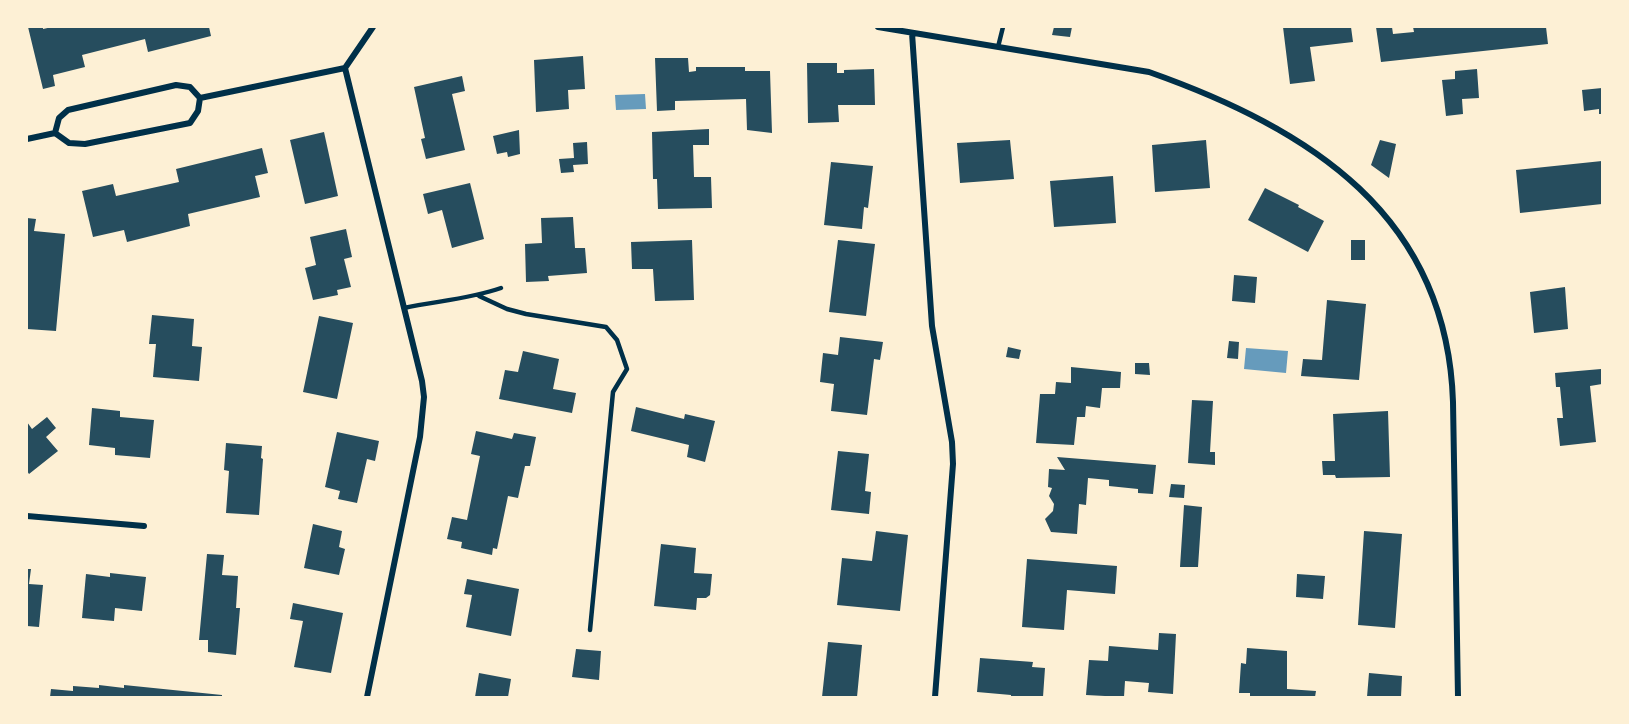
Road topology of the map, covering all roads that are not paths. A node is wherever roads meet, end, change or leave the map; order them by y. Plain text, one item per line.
1 (373, 27) edge
2 (878, 27) edge
3 (1003, 27) edge
4 (912, 33) junction
5 (998, 47) junction
6 (345, 68) junction
7 (200, 98) junction
8 (55, 133) junction
9 (27, 140) edge
10 (501, 288) dead end
11 (479, 296) junction
12 (404, 308) junction
13 (27, 516) edge
14 (144, 526) dead end
15 (590, 630) dead end
16 (367, 697) edge
17 (935, 697) edge
18 (1458, 697) edge

1 - 6 street
2 - 4 street
3 - 5 lane
4 - 5 street
4 - 17 street
5 - 18 street
6 - 7 street
6 - 12 street
7 - 8 street
7 - 8 street
8 - 9 street
10 - 11 lane
11 - 12 lane
11 - 15 lane
12 - 16 street
13 - 14 street

